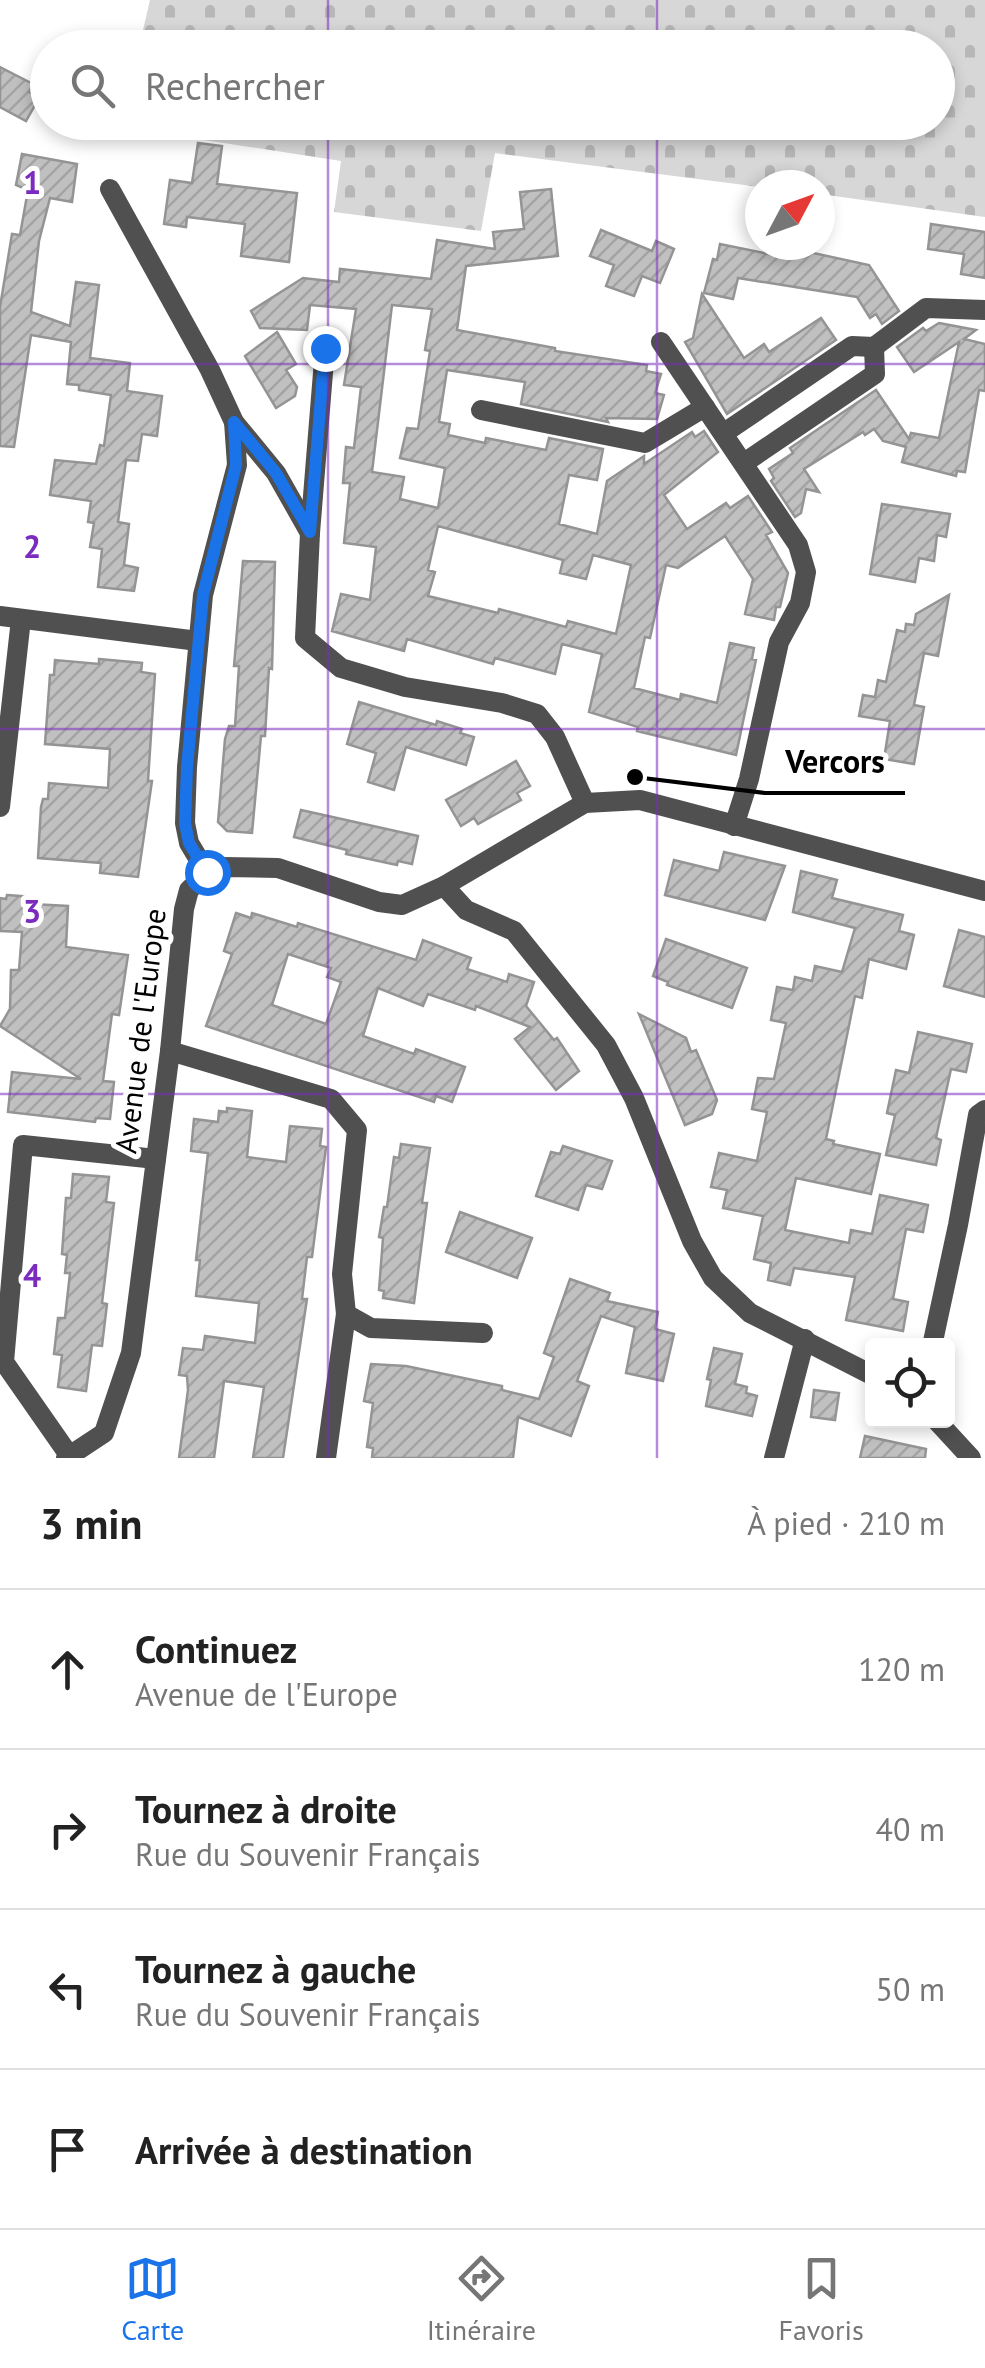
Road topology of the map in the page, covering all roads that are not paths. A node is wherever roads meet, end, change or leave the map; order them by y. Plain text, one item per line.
1 (110, 189) dead end
2 (985, 310) edge
3 (662, 342) dead end
4 (874, 347) junction
5 (325, 348) dead end
6 (705, 407) junction
7 (481, 410) dead end
8 (234, 422) junction
9 (724, 433) junction
10 (744, 463) junction
11 (310, 532) junction
12 (10, 617) edge
13 (198, 642) junction
14 (586, 802) junction
15 (0, 807) edge
16 (734, 826) junction
17 (207, 872) junction
18 (444, 886) junction
19 (985, 891) edge
20 (170, 1051) junction
21 (985, 1110) edge
22 (156, 1159) junction
23 (346, 1314) junction
24 (483, 1333) dead end
25 (934, 1338) edge
26 (804, 1339) junction
27 (865, 1370) edge
28 (943, 1428) edge
29 (69, 1457) edge
30 (326, 1458) edge
31 (774, 1458) edge
32 (971, 1458) edge

1 - 8 street
2 - 4 street
3 - 6 street
4 - 9 street
4 - 10 street
5 - 11 street
6 - 7 street
6 - 9 street
8 - 11 street
8 - 13 street
9 - 10 street
10 - 16 street
11 - 14 street
12 - 13 street
12 - 15 street
13 - 17 street
14 - 16 street
14 - 18 street
16 - 19 street
17 - 18 street
17 - 20 street, Avenue de l'Europe
18 - 26 street
20 - 22 street, Avenue de l'Europe
20 - 23 street
21 - 25 street
22 - 29 street, Avenue de l'Europe
22 - 29 street
23 - 24 street
23 - 30 street
26 - 27 street
26 - 31 street
28 - 32 street

